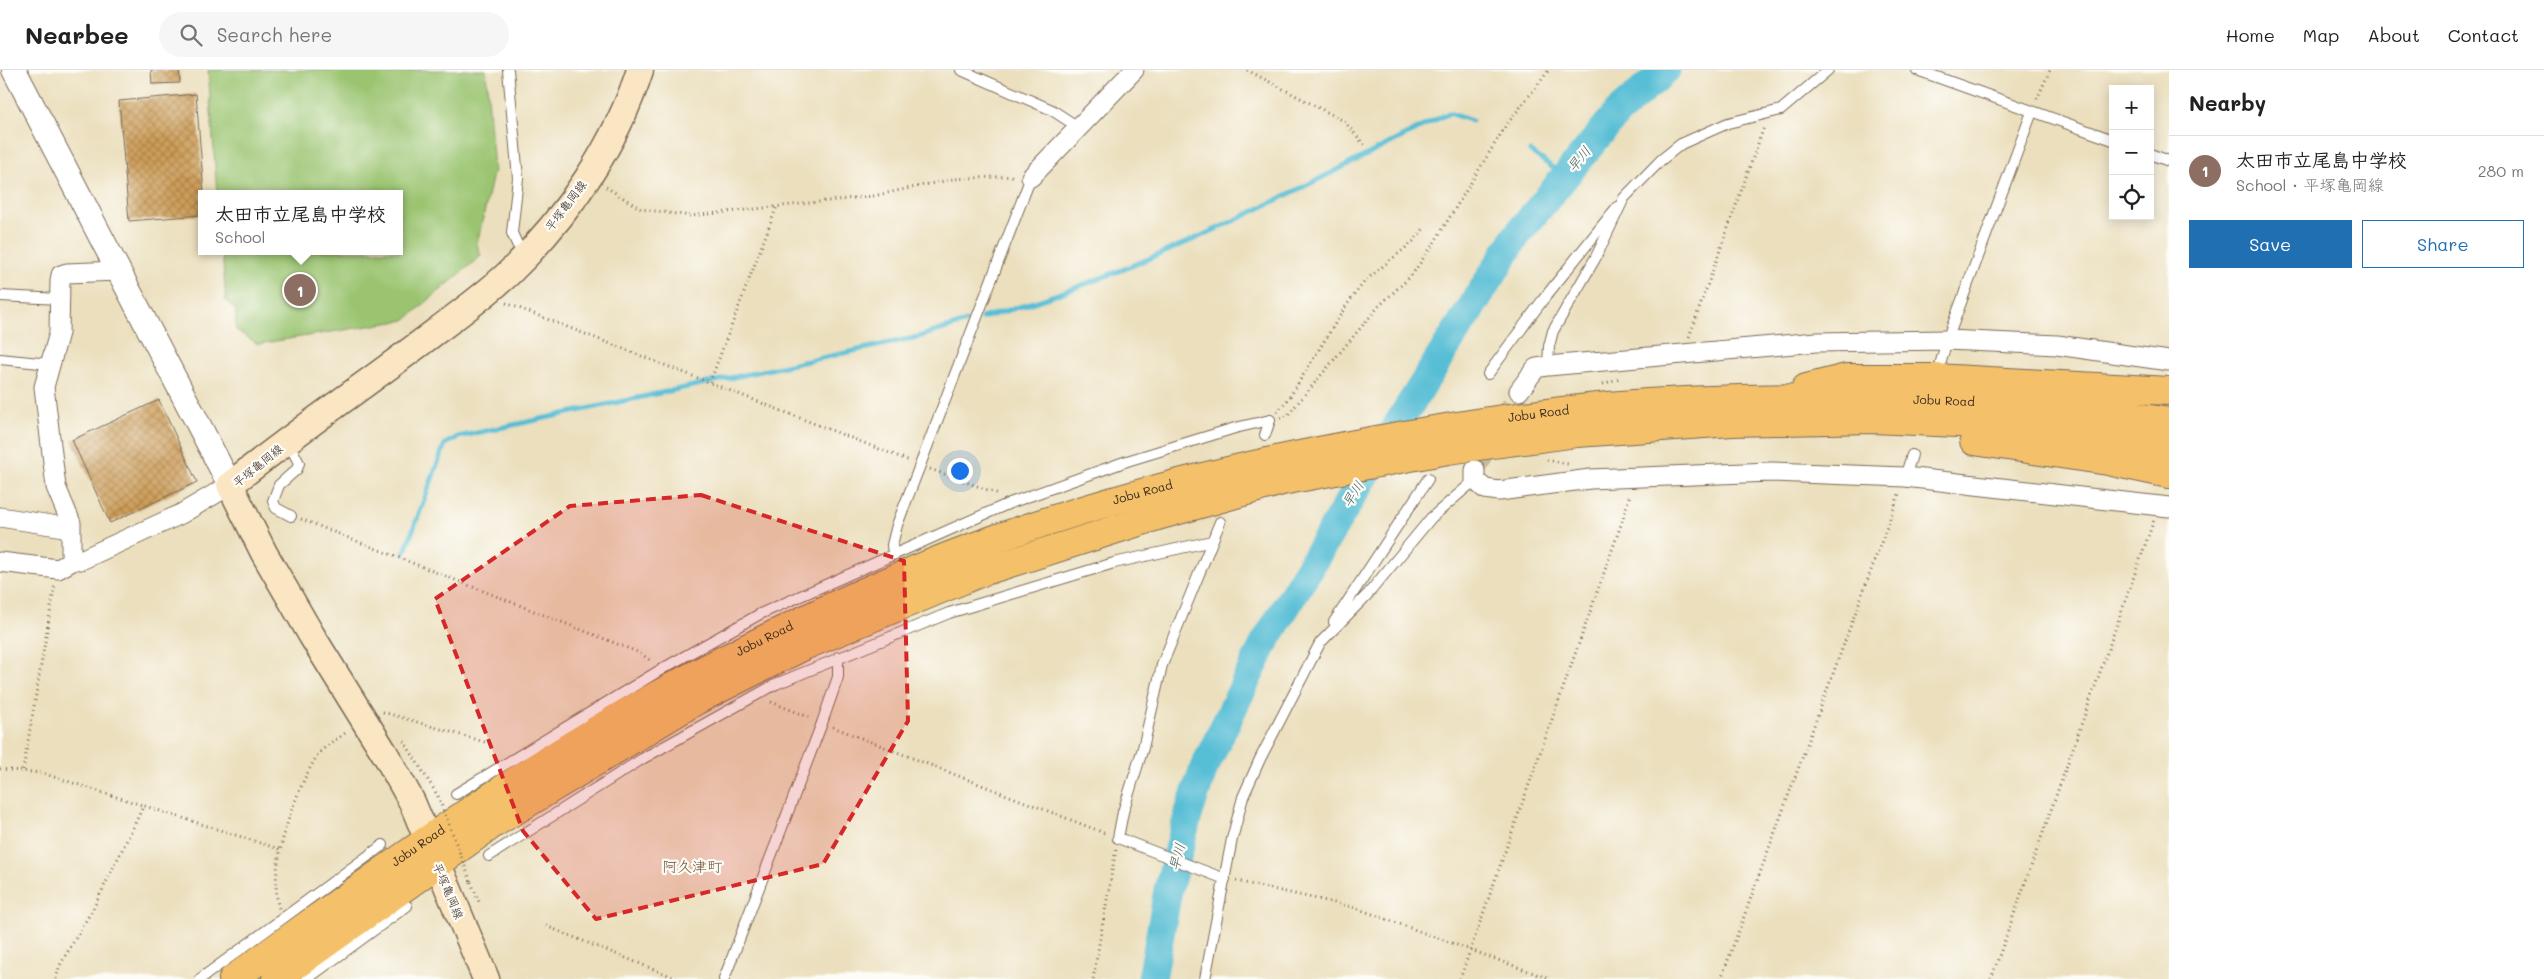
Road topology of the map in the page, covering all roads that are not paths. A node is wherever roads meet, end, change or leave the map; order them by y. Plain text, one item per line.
1 (14, 70) edge
2 (508, 70) edge
3 (640, 70) edge
4 (961, 70) edge
5 (1134, 70) edge
6 (1828, 70) edge
7 (1917, 70) edge
8 (2032, 112) junction
9 (1078, 126) junction
10 (2109, 139) edge
11 (2154, 155) edge
12 (2169, 161) edge
13 (1031, 177) joint
14 (1624, 198) junction
15 (526, 255) junction
16 (118, 271) junction
17 (0, 296) edge
18 (60, 299) junction
19 (1947, 340) junction
20 (0, 359) edge
21 (2169, 361) edge
22 (50, 364) junction
23 (1940, 365) dead end
24 (1548, 366) junction
25 (1488, 374) dead end
26 (1519, 391) tunnel mouth
27 (2169, 391) edge
28 (1770, 397) junction
29 (1732, 422) junction
30 (2169, 422) edge
31 (1265, 435) dead end
32 (288, 442) junction
33 (2169, 447) edge
34 (1912, 455) dead end
35 (2169, 474) edge
36 (1475, 475) joint
37 (1905, 477) junction
38 (1428, 479) dead end
39 (230, 485) junction
40 (2164, 506) edge
41 (291, 516) road end
42 (0, 517) edge
43 (1220, 522) dead end
44 (70, 528) junction
45 (1212, 541) junction
46 (893, 554) junction
47 (76, 559) junction
48 (0, 562) edge
49 (1320, 643) junction
50 (838, 658) junction
51 (703, 711) junction
52 (526, 761) junction
53 (456, 794) dead end
54 (427, 838) junction
55 (383, 845) dead end
56 (489, 856) dead end
57 (436, 863) junction
58 (1223, 878) junction
59 (407, 906) dead end
60 (310, 970) edge
61 (200, 979) edge
62 (234, 979) edge
63 (276, 979) edge
64 (486, 979) edge
65 (724, 979) edge
66 (1205, 979) edge

1 - 16 street
2 - 15 lane
3 - 15 main road, 平塚亀岡線
4 - 9 lane
5 - 9 street
6 - 14 lane
7 - 8 lane
8 - 10 lane
8 - 19 lane
9 - 13 street
11 - 12 lane
13 - 46 lane
14 - 24 lane
14 - 25 lane
15 - 32 main road, 平塚亀岡線
16 - 18 street
16 - 39 street
17 - 18 lane
18 - 22 street
19 - 21 street
19 - 23 lane
19 - 24 street
20 - 22 lane
22 - 44 street
24 - 26 street
27 - 28 highway
28 - 30 highway, Jobu Road
28 - 52 highway, Jobu Road
29 - 33 highway, Jobu Road
29 - 35 highway
29 - 51 highway, Jobu Road
31 - 46 lane
32 - 39 main road, 平塚亀岡線
32 - 41 lane
34 - 37 lane
36 - 37 street
36 - 49 lane
37 - 40 street
38 - 49 lane
39 - 47 street
39 - 54 main road, 平塚亀岡線
42 - 44 street
43 - 45 lane
44 - 47 street
45 - 50 lane
45 - 58 lane
46 - 52 lane
47 - 48 street
49 - 58 lane
50 - 51 lane
50 - 65 lane
51 - 56 lane
51 - 57 highway, Jobu Road
52 - 53 lane
52 - 54 highway, Jobu Road
54 - 57 main road, 平塚亀岡線
54 - 62 highway, Jobu Road
55 - 61 lane
57 - 60 highway, Jobu Road
57 - 64 main road, 平塚亀岡線
58 - 66 lane
59 - 60 lane
60 - 63 highway, Jobu Road

